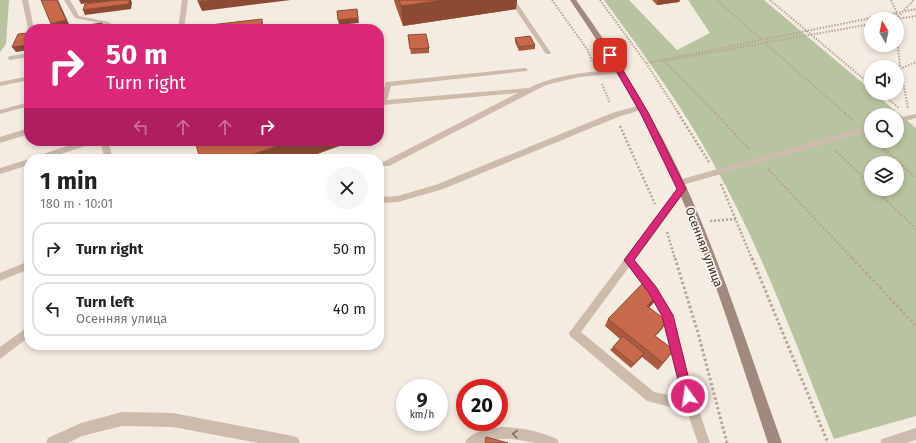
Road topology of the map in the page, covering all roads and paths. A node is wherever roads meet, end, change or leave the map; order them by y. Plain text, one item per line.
1 (25, 0) edge
2 (67, 0) edge
3 (185, 0) edge
4 (512, 0) edge
5 (573, 0) edge
6 (600, 0) edge
7 (716, 0) edge
8 (770, 0) edge
9 (891, 0) edge
10 (914, 0) edge
11 (916, 9) edge
12 (897, 12) edge
13 (902, 12) joint
14 (916, 16) edge
15 (904, 18) edge
16 (864, 19) edge
17 (107, 23) joint
18 (30, 24) edge
19 (100, 24) edge
20 (183, 24) edge
21 (864, 25) edge
22 (806, 30) junction
23 (812, 35) junction
24 (765, 42) junction
25 (548, 53) dead end
26 (24, 56) edge
27 (10, 58) dead end
28 (664, 61) junction
29 (916, 62) edge
30 (646, 63) junction
31 (904, 67) edge
32 (525, 70) dead end
33 (620, 71) junction
34 (24, 79) edge
35 (864, 79) edge
36 (0, 84) edge
37 (904, 84) edge
38 (531, 90) junction
39 (384, 100) edge
40 (384, 104) edge
41 (24, 105) edge
42 (641, 107) junction
43 (0, 112) edge
44 (913, 117) edge
45 (864, 126) edge
46 (864, 130) edge
47 (24, 133) edge
48 (0, 140) edge
49 (825, 140) junction
50 (76, 146) edge
51 (883, 148) edge
52 (52, 154) edge
53 (758, 159) junction
54 (24, 164) edge
55 (386, 164) dead end
56 (0, 171) edge
57 (715, 171) junction
58 (864, 178) edge
59 (916, 178) edge
60 (680, 186) junction
61 (882, 196) edge
62 (384, 200) edge
63 (916, 229) edge
64 (629, 260) junction
65 (24, 268) edge
66 (0, 277) edge
67 (916, 326) edge
68 (24, 335) edge
69 (0, 354) edge
70 (691, 406) junction
71 (916, 434) edge
72 (54, 443) edge
73 (293, 443) edge
74 (471, 443) edge
75 (553, 443) edge
76 (704, 443) edge
77 (775, 443) edge
78 (828, 443) edge
79 (886, 443) edge

1 - 18 lane
2 - 17 lane
3 - 20 lane
4 - 25 lane
5 - 33 main road, Осенняя улица
6 - 30 path
7 - 24 path
8 - 22 path
9 - 12 path
10 - 13 path
11 - 13 path
14 - 15 path
16 - 22 path
17 - 19 lane
21 - 23 path
22 - 23 path
22 - 30 path
23 - 24 path
23 - 35 path
24 - 28 path
24 - 45 path
26 - 27 lane
28 - 30 path
28 - 53 path
29 - 31 path
30 - 57 path
32 - 39 lane
33 - 38 lane
33 - 42 main road, Осенняя улица
34 - 36 lane
37 - 44 path
38 - 40 lane
38 - 55 lane
41 - 43 lane
42 - 60 main road, Осенняя улица
42 - 62 lane
46 - 49 lane
47 - 48 lane
49 - 53 lane
49 - 58 path
50 - 52 lane
51 - 59 path
53 - 57 lane
53 - 67 path
54 - 56 lane
57 - 60 lane
57 - 78 path
60 - 64 lane
60 - 77 main road, Осенняя улица
61 - 63 path
64 - 70 lane
64 - 70 lane
65 - 66 lane
68 - 69 lane
70 - 76 lane
71 - 79 lane
72 - 73 street
75 -> 74 lane

